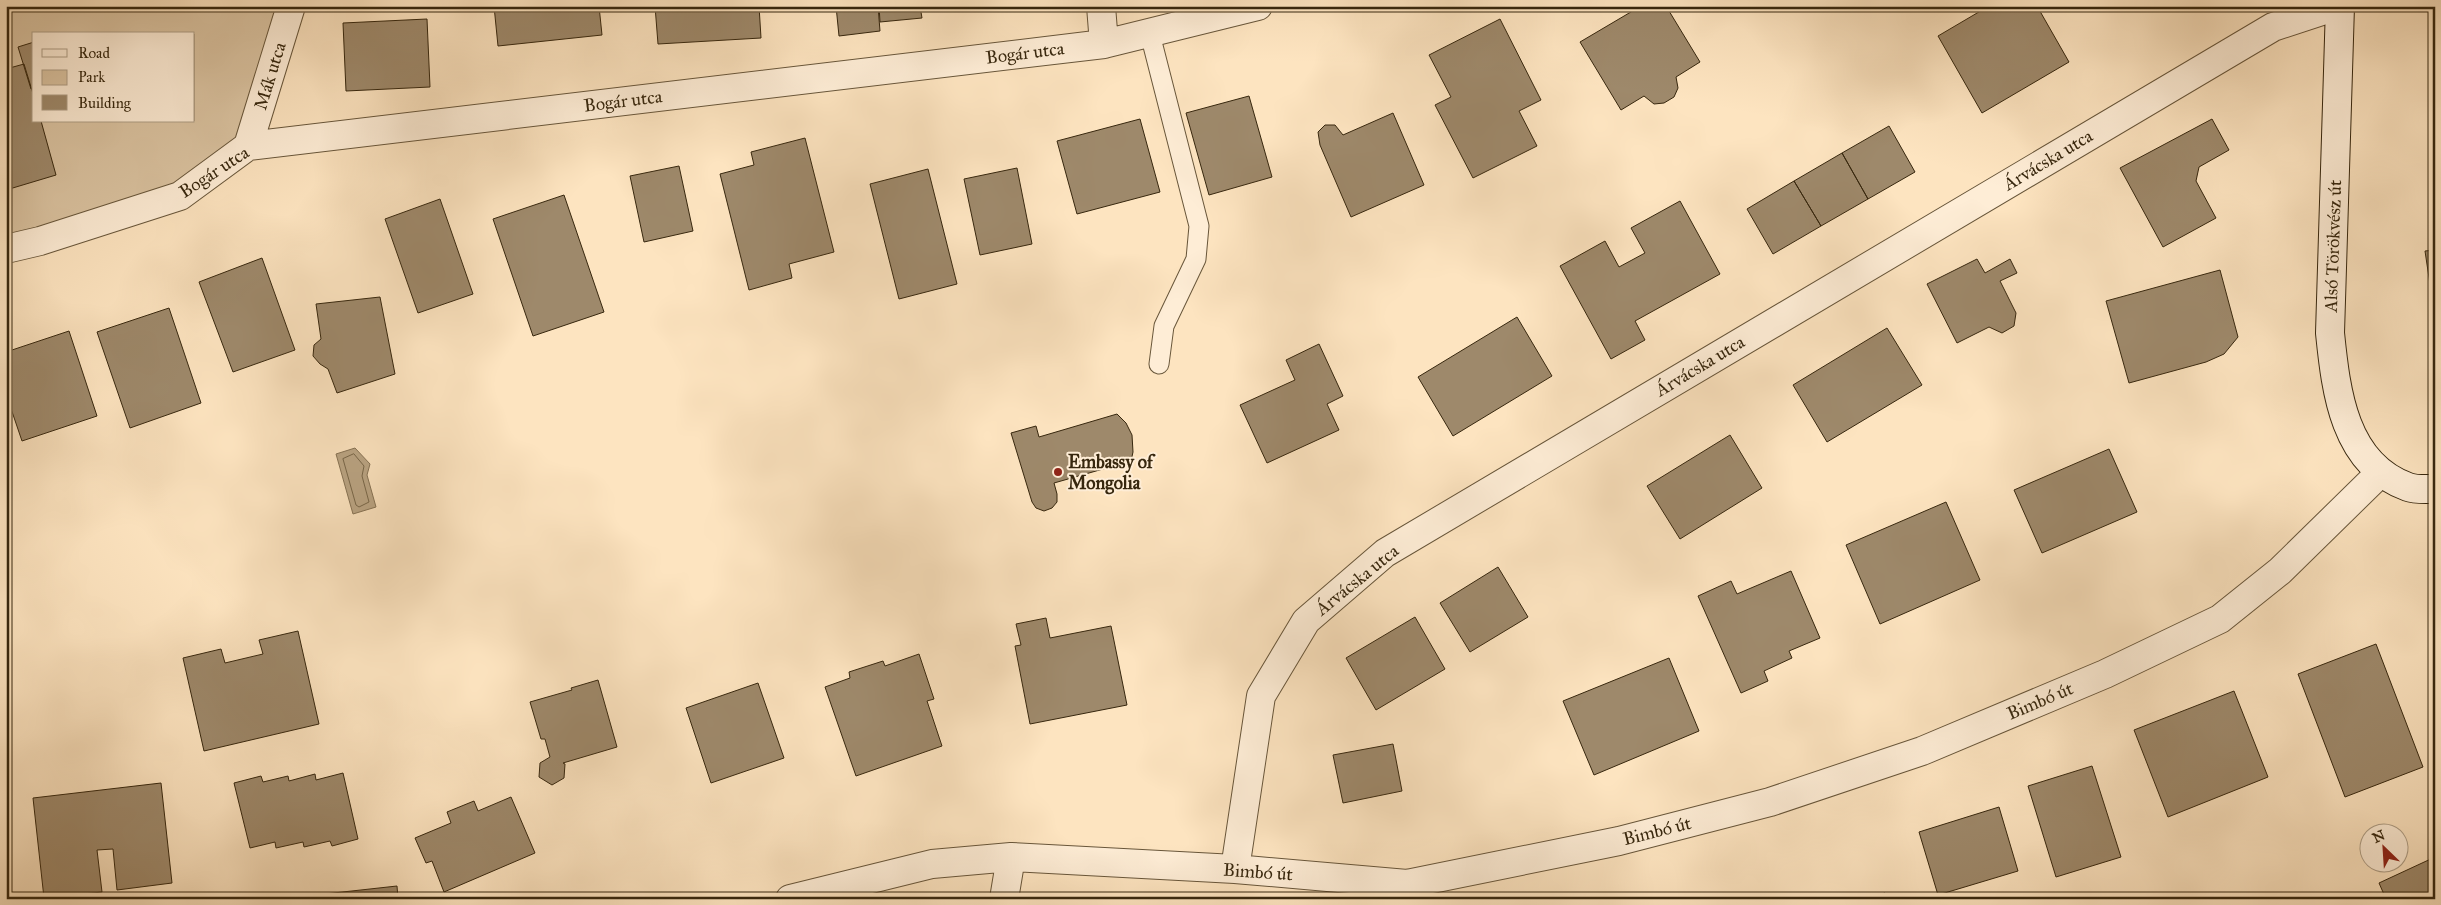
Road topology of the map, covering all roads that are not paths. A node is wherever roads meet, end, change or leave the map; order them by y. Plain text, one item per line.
1 (291, 6) edge
2 (1101, 6) edge
3 (1258, 6) edge
4 (2339, 6) edge
5 (1150, 34) junction
6 (1104, 44) junction
7 (248, 146) junction
8 (6, 249) edge
9 (1159, 364) dead end
10 (2380, 473) junction
11 (2435, 489) edge
12 (1011, 857) junction
13 (1235, 869) junction
14 (790, 899) edge
15 (1004, 899) edge

1 - 7 street, Mák utca
2 - 6 street
3 - 5 street, Bogár utca
4 - 10 street, Alsó Törökvész út
4 - 13 street, Árvácska utca
5 - 6 street, Bogár utca
5 - 9 lane
6 - 7 street, Bogár utca
7 - 8 street, Bogár utca
10 - 11 street
10 - 13 street, Bimbó út
12 - 13 street, Bimbó út
12 - 14 street, Bimbó út
12 - 15 street

